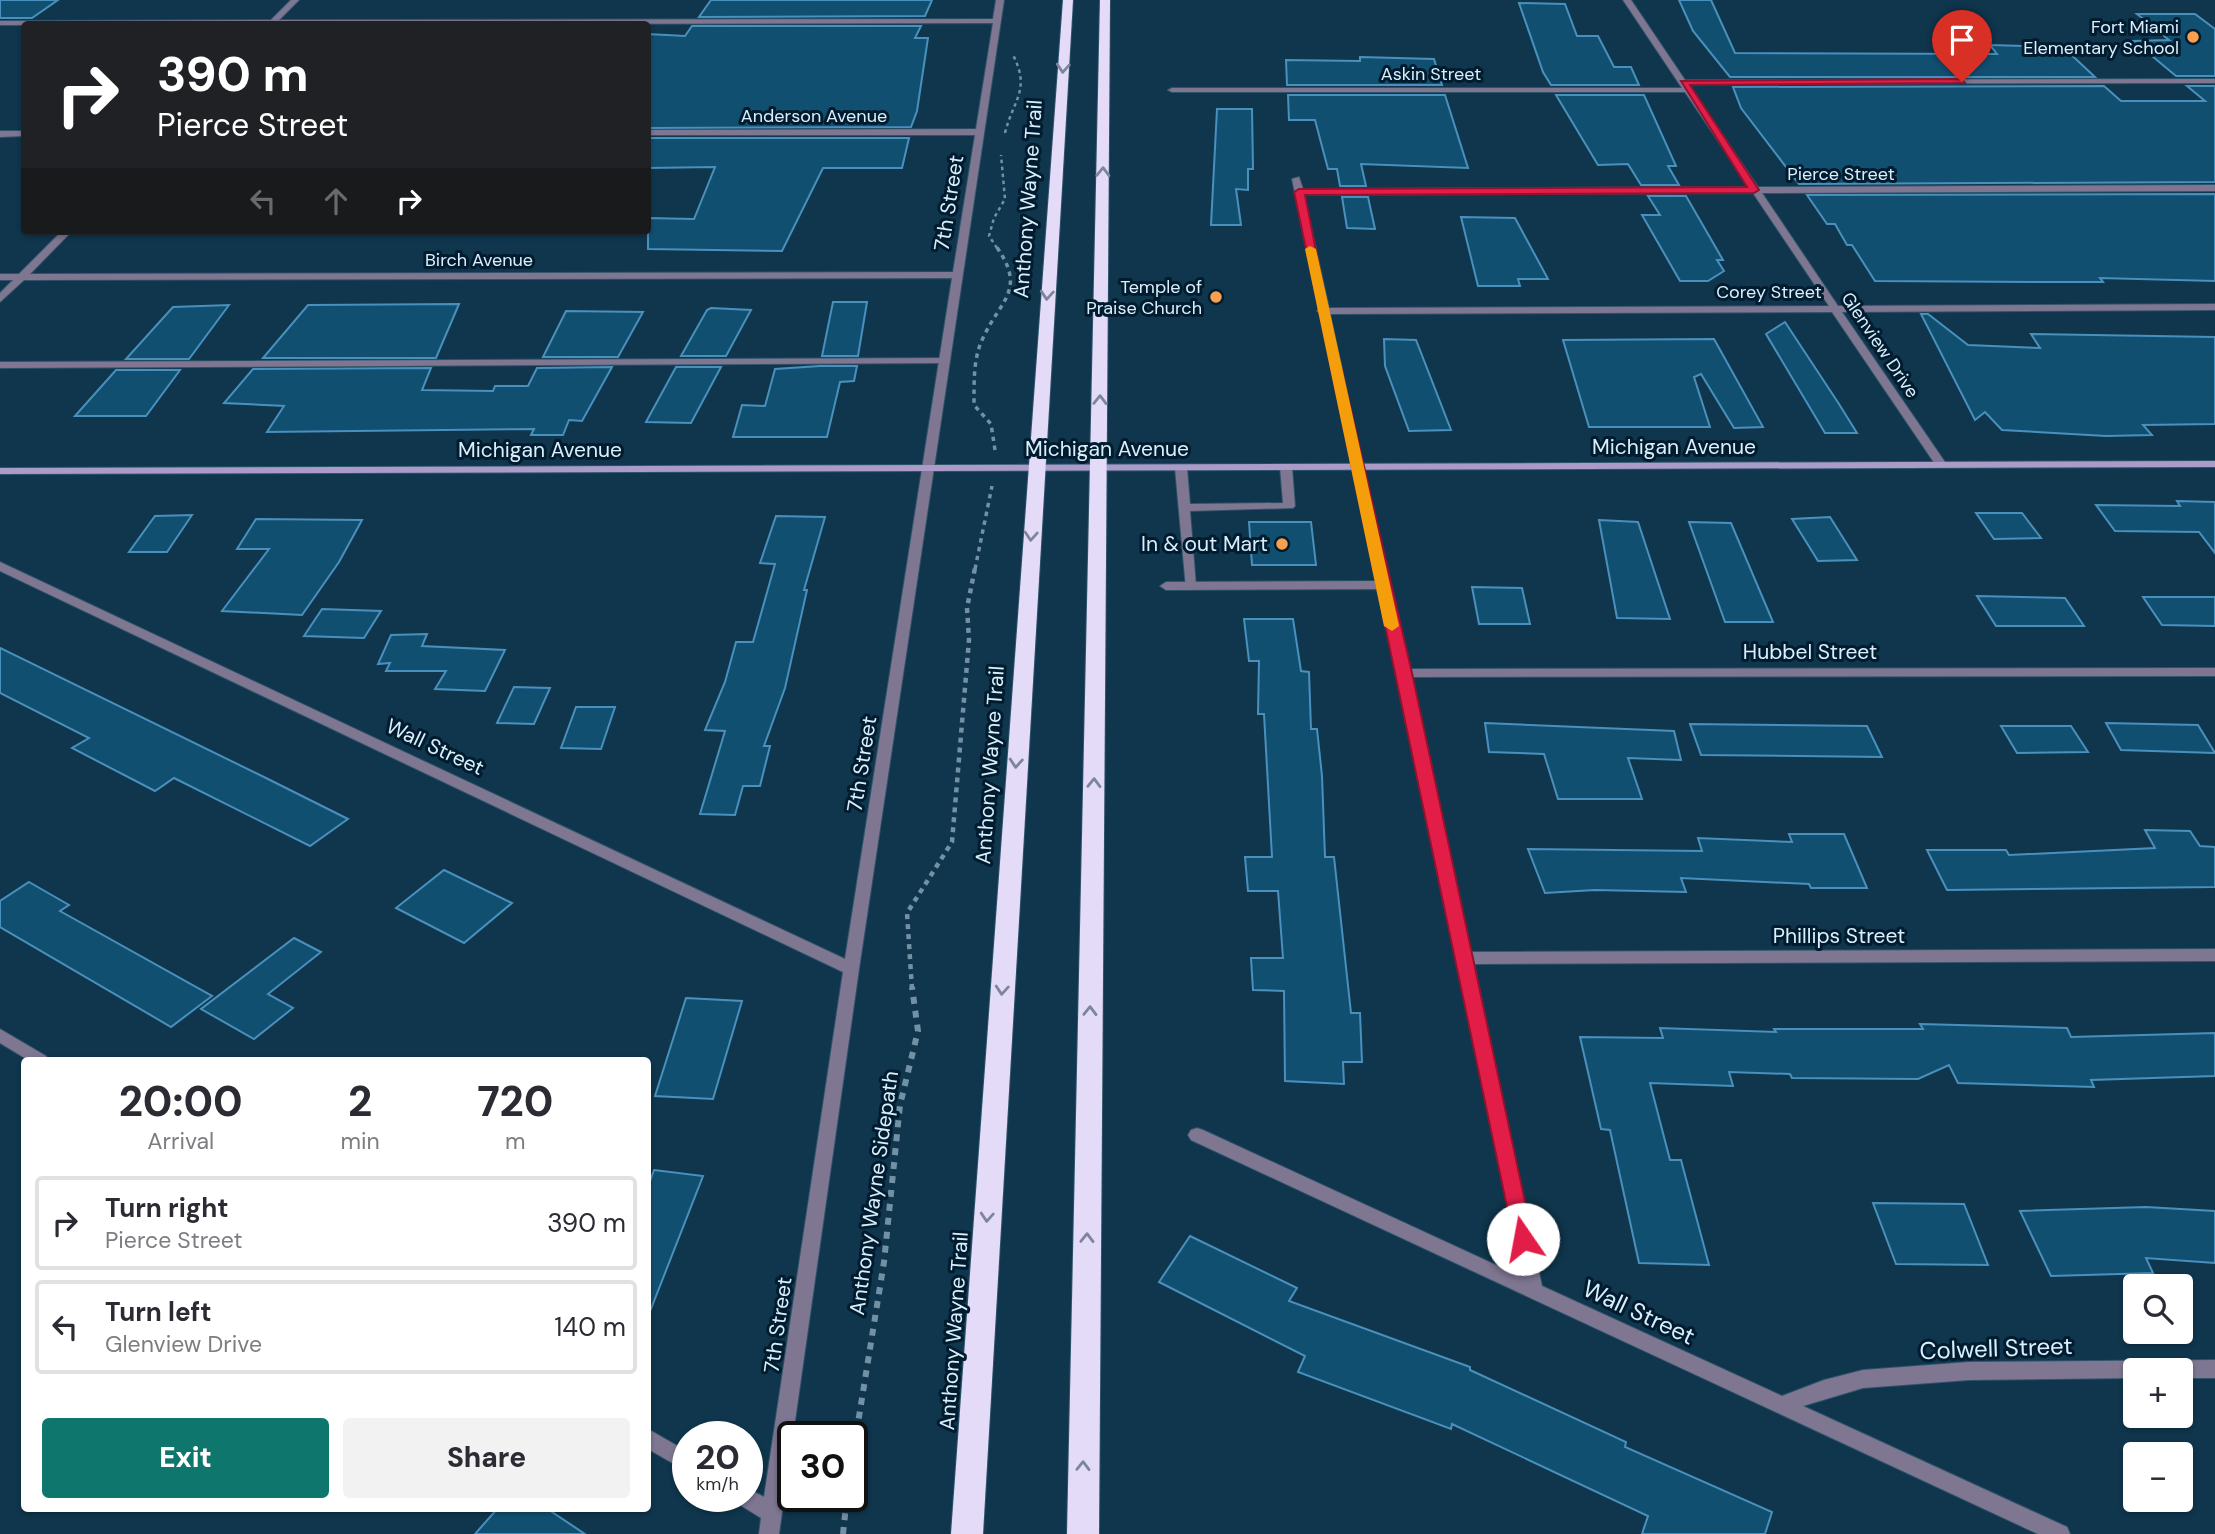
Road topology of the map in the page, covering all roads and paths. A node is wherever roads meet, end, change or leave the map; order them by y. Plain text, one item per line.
1 (295, 0) edge
2 (1000, 0) edge
3 (1068, 0) edge
4 (1105, 0) edge
5 (1627, 0) edge
6 (274, 21) edge
7 (996, 21) junction
8 (651, 22) edge
9 (0, 23) edge
10 (21, 23) edge
11 (1009, 46) dead end
12 (2215, 81) edge
13 (1686, 86) junction
14 (1172, 90) dead end
15 (651, 132) edge
16 (981, 132) junction
17 (0, 134) edge
18 (21, 134) edge
19 (1004, 135) dead end
20 (1002, 146) dead end
21 (2215, 188) edge
22 (1754, 190) junction
23 (62, 235) edge
24 (959, 275) junction
25 (0, 277) edge
26 (21, 277) junction
27 (0, 299) edge
28 (2215, 307) edge
29 (1836, 309) junction
30 (1322, 311) junction
31 (945, 361) junction
32 (0, 365) edge
33 (995, 444) dead end
34 (2215, 464) edge
35 (1941, 465) junction
36 (1286, 467) junction
37 (1358, 467) junction
38 (929, 468) junction
39 (1035, 468) junction
40 (1099, 468) junction
41 (1181, 468) junction
42 (0, 471) edge
43 (992, 485) dead end
44 (1184, 508) junction
45 (0, 566) edge
46 (1383, 585) junction
47 (1166, 586) dead end
48 (1190, 586) junction
49 (2215, 672) edge
50 (1405, 673) junction
51 (2215, 955) edge
52 (1463, 958) junction
53 (851, 969) junction
54 (0, 1035) edge
55 (35, 1057) edge
56 (1197, 1135) dead end
57 (1534, 1290) junction
58 (2215, 1369) edge
59 (1782, 1405) junction
60 (858, 1421) edge
61 (651, 1440) edge
62 (672, 1452) edge
63 (763, 1508) edge
64 (846, 1512) edge
65 (772, 1513) junction
66 (769, 1534) edge
67 (843, 1534) edge
68 (967, 1534) edge
69 (1083, 1534) edge
70 (2060, 1534) edge

1 - 6 street
2 - 7 street, 7th Street
3 -> 39 highway, Anthony Wayne Trail
40 -> 4 highway
5 - 13 street, Glenview Drive
7 - 8 street
7 - 16 street, 7th Street
9 - 10 street
11 - 19 path
12 - 13 street, Askin Street
13 - 14 street, Askin Street
13 - 22 street, Glenview Drive
15 - 16 street, Anderson Avenue
16 - 24 street, 7th Street
17 - 18 street
20 - 33 path
21 - 22 street, Pierce Street
22 - 29 street, Glenview Drive
22 - 30 street, Pierce Street
23 - 26 street
24 - 26 street, Birch Avenue
24 - 31 street, 7th Street
25 - 26 street, Birch Avenue
26 - 27 street
28 - 29 street, Corey Street
29 - 30 street, Corey Street
29 - 35 street, Glenview Drive
30 - 37 street
31 - 32 street
31 - 38 street, 7th Street
34 - 35 street, Michigan Avenue
35 - 37 street, Michigan Avenue
36 - 37 street, Michigan Avenue
36 - 41 street, Michigan Avenue
36 - 44 street
37 - 46 street
38 - 39 street, Michigan Avenue
38 - 42 street, Michigan Avenue
38 - 53 street, 7th Street
39 - 40 street, Michigan Avenue
39 -> 68 highway, Anthony Wayne Trail
40 - 41 street, Michigan Avenue
69 -> 40 highway
41 - 44 street
43 - 60 path, Anthony Wayne Sidepath
44 - 48 street
45 - 53 street, Wall Street
46 - 48 street
46 - 50 street
47 - 48 street
49 - 50 street, Hubbel Street
50 - 52 street
51 - 52 street, Phillips Street
52 - 57 street
53 - 65 street, 7th Street
54 - 55 street
56 - 57 street, Wall Street
57 - 59 street, Wall Street
58 - 59 street, Colwell Street
59 - 70 street, Wall Street
61 - 62 street
63 - 65 street
64 - 67 path
65 - 66 street, 7th Street

